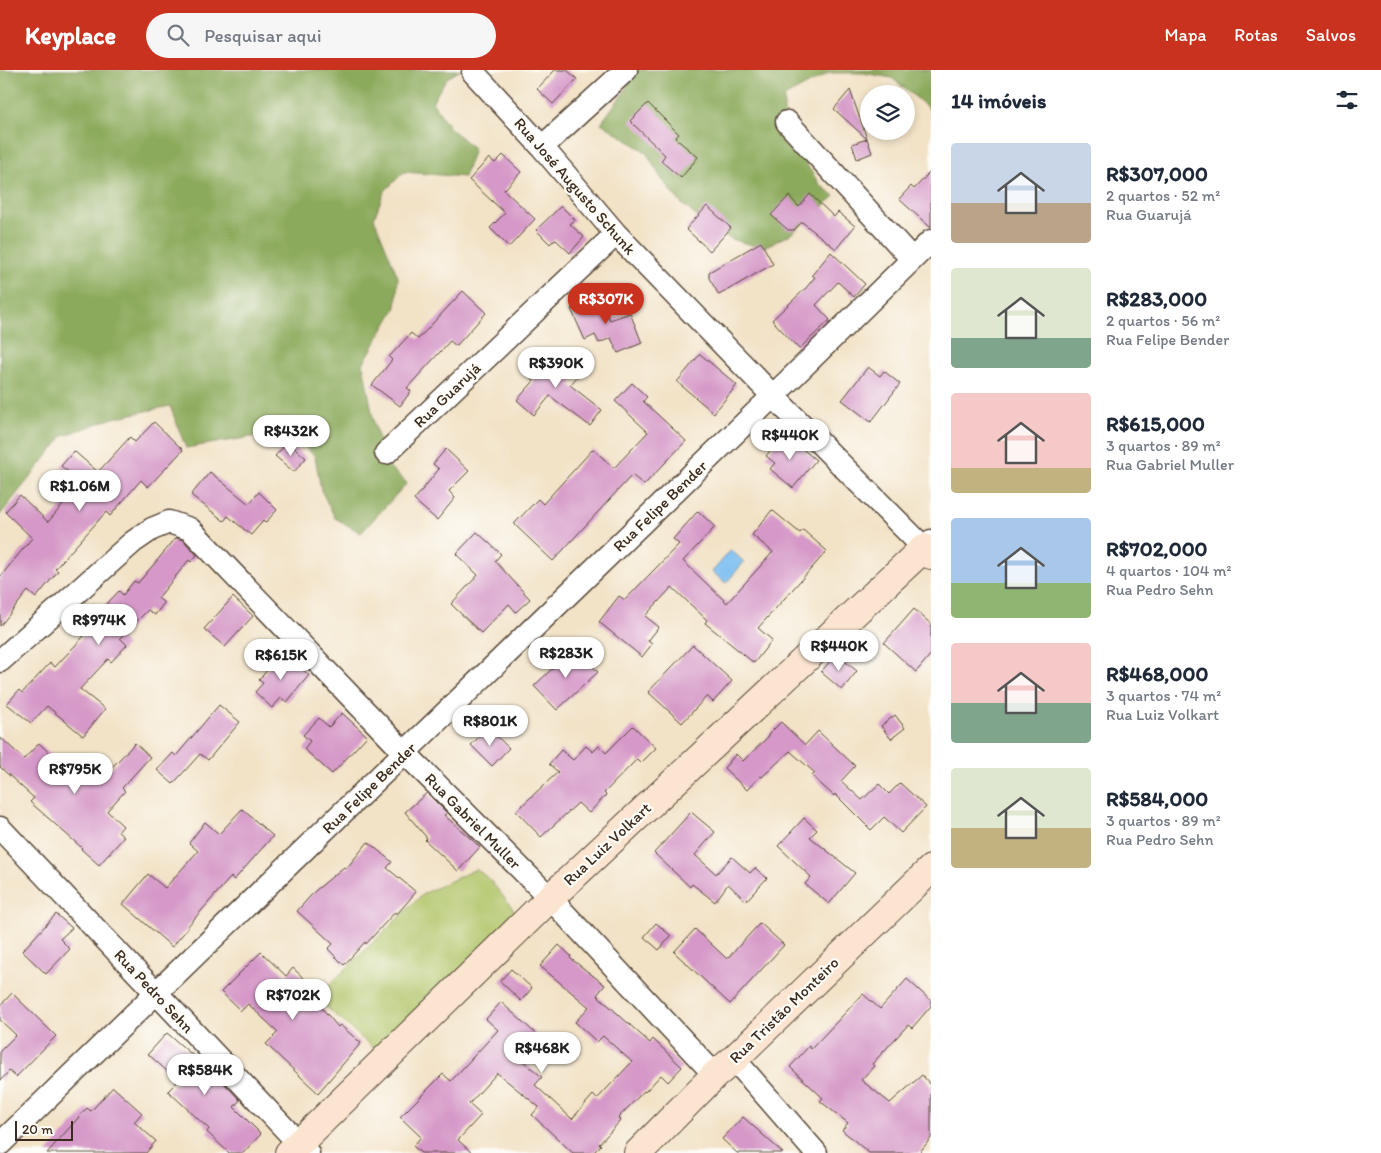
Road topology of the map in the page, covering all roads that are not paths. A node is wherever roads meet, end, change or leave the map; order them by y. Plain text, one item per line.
1 (626, 70) edge
2 (473, 72) dead end
3 (787, 122) dead end
4 (542, 147) junction
5 (616, 234) junction
6 (931, 241) edge
7 (912, 259) junction
8 (773, 396) junction
9 (386, 453) dead end
10 (929, 548) edge
11 (0, 660) edge
12 (405, 753) junction
13 (0, 828) edge
14 (931, 868) edge
15 (550, 898) junction
16 (156, 993) junction
17 (725, 1067) junction
18 (0, 1144) edge
19 (298, 1150) edge
20 (638, 1153) edge
21 (816, 1153) edge

1 - 4 street
2 - 4 street, Rua José Augusto Schunk
3 - 7 street
4 - 5 street, Rua José Augusto Schunk
5 - 8 street, Rua José Augusto Schunk
5 - 9 street, Rua Guarujá
6 - 7 street, Rua Felipe Bender
7 - 8 street, Rua Felipe Bender
8 - 10 street, Rua José Augusto Schunk
8 - 12 street, Rua Felipe Bender
10 - 15 street, Rua Luiz Volkart
11 - 12 street, Rua Gabriel Muller
12 - 15 street, Rua Gabriel Muller
12 - 16 street, Rua Felipe Bender
13 - 16 street, Rua Pedro Sehn
14 - 17 street, Rua Tristão Monteiro
15 - 17 street, Rua Gabriel Muller
15 - 19 street, Rua Luiz Volkart
16 - 18 street, Rua Felipe Bender
16 - 19 street, Rua Pedro Sehn
17 - 20 street, Rua Tristão Monteiro
17 - 21 street, Rua Gabriel Muller

